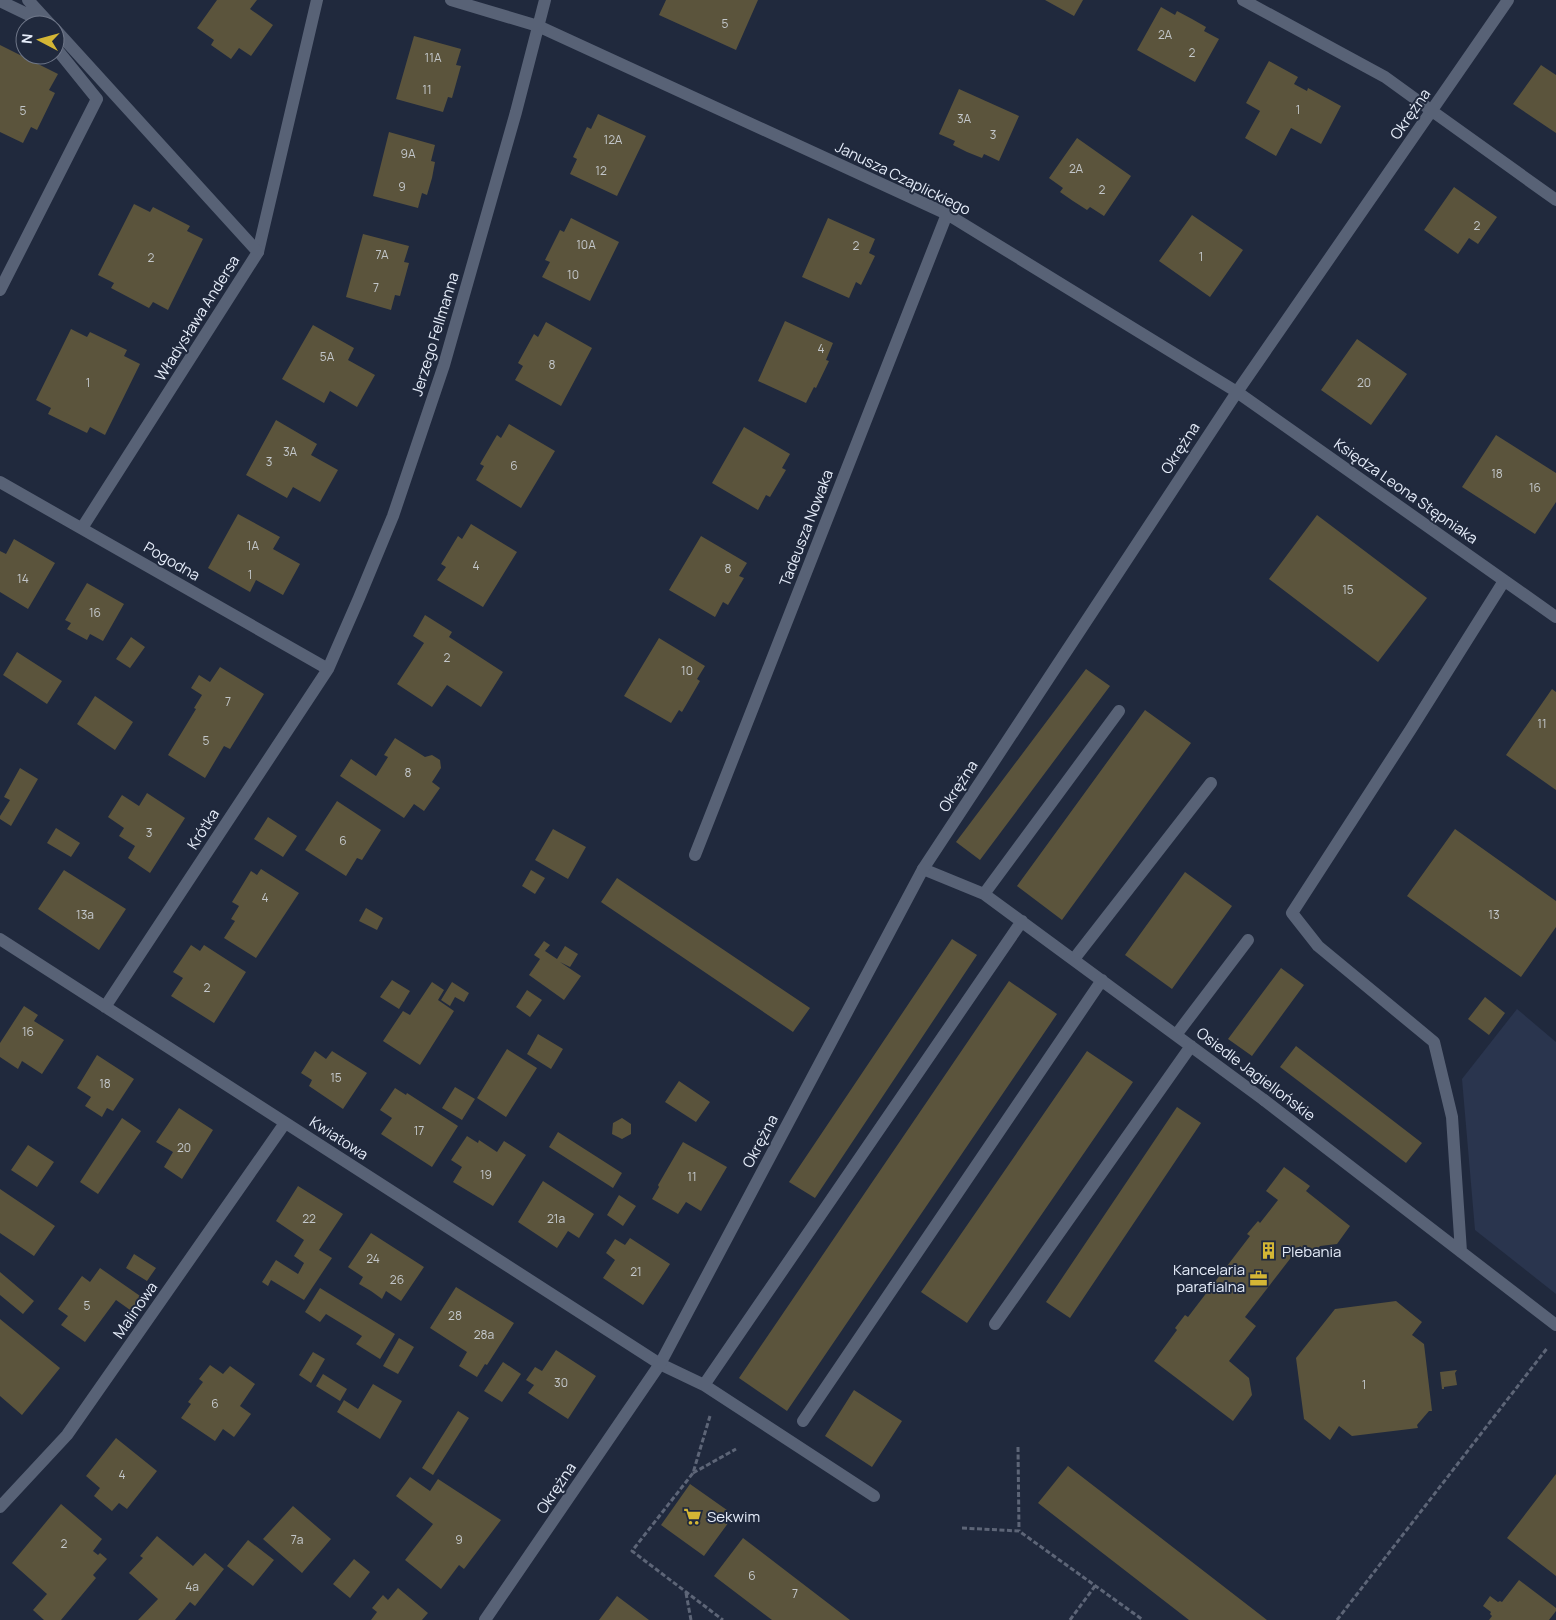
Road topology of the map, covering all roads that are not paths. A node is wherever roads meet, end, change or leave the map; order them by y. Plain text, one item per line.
1 (28, 0) edge
2 (317, 0) edge
3 (451, 0) edge
4 (545, 0) edge
5 (1243, 0) edge
6 (1508, 0) edge
7 (0, 1) edge
8 (29, 15) edge
9 (42, 15) edge
10 (538, 26) junction
11 (65, 40) edge
12 (65, 60) edge
13 (1432, 111) junction
14 (1556, 200) edge
15 (947, 214) junction
16 (258, 252) junction
17 (0, 290) edge
18 (1236, 392) junction
19 (0, 482) edge
20 (82, 528) junction
21 (1504, 581) junction
22 (1556, 617) edge
23 (328, 668) junction
24 (1120, 710) dead end
25 (1210, 783) dead end
26 (695, 855) dead end
27 (923, 869) junction
28 (984, 894) junction
29 (1022, 921) junction
30 (0, 940) edge
31 (1248, 940) dead end
32 (1074, 959) junction
33 (1102, 980) junction
34 (105, 1007) junction
35 (1176, 1035) junction
36 (1191, 1046) junction
37 (285, 1123) junction
38 (1462, 1252) junction
39 (995, 1324) dead end
40 (1556, 1325) edge
41 (660, 1364) junction
42 (704, 1385) junction
43 (803, 1421) dead end
44 (874, 1496) dead end
45 (0, 1507) edge
46 (485, 1620) edge

1 - 9 street
2 - 16 street
3 - 10 street, Janusza Czaplickiego
4 - 10 street, Jerzego Fellmanna
5 - 13 street
6 - 13 street, Okrężna
7 - 8 street
10 - 15 street, Janusza Czaplickiego
10 - 23 street, Jerzego Fellmanna
11 - 16 street, Władysława Andersa
12 - 17 street
13 - 14 street
13 - 18 street, Okrężna
15 - 18 street, Janusza Czaplickiego
15 - 26 street, Tadeusza Nowaka
16 - 20 street, Władysława Andersa
18 - 21 street, Księdza Leona Stępniaka
18 - 27 street, Okrężna
19 - 20 street, Pogodna
20 - 23 street, Pogodna
21 - 22 street, Księdza Leona Stępniaka
21 - 38 street
23 - 34 street, Krótka
24 - 28 street
25 - 32 street
27 - 28 street, Osiedle Jagiellońskie
27 - 41 street, Okrężna
28 - 29 street, Osiedle Jagiellońskie
29 - 32 street, Osiedle Jagiellońskie
29 - 42 street
30 - 34 street, Kwiatowa
31 - 35 street
32 - 33 street, Osiedle Jagiellońskie
33 - 35 street, Osiedle Jagiellońskie
33 - 43 street
34 - 37 street, Kwiatowa
35 - 36 street, Osiedle Jagiellońskie
36 - 38 street, Osiedle Jagiellońskie
36 - 39 street
37 - 41 street, Kwiatowa
37 - 45 street, Malinowa
38 - 40 street, Osiedle Jagiellońskie
41 - 42 street, Kwiatowa
41 - 46 street, Okrężna
42 - 44 street, Kwiatowa

